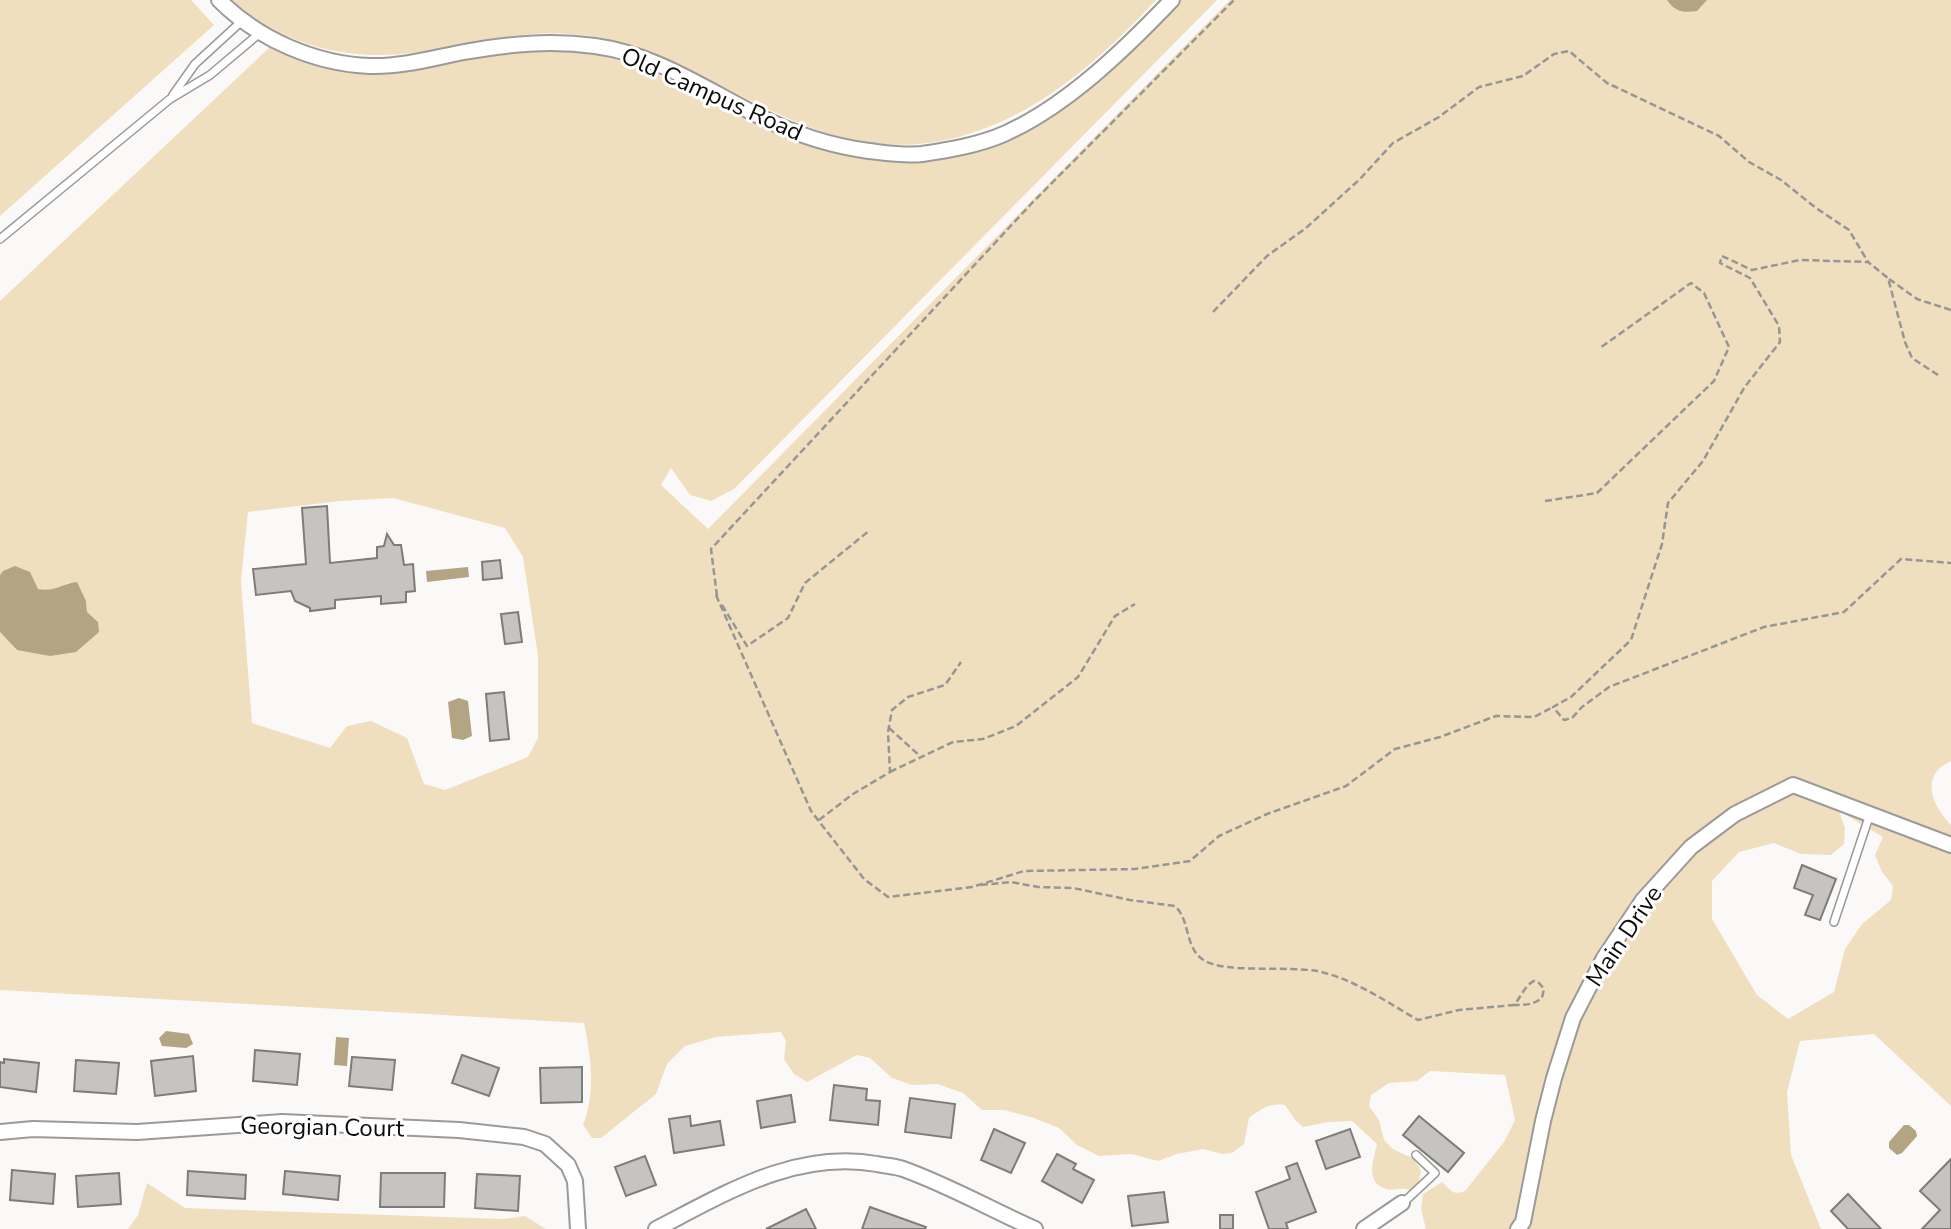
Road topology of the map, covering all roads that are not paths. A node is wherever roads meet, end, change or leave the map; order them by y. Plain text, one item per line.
1 (219, 0) edge
2 (1172, 0) edge
3 (243, 20) junction
4 (260, 33) junction
5 (170, 99) junction
6 (0, 239) edge
7 (1870, 814) junction
8 (1951, 845) edge
9 (1834, 922) dead end
10 (0, 1132) edge
11 (1416, 1155) dead end
12 (1402, 1203) joint
13 (578, 1229) edge
14 (656, 1229) edge
15 (1035, 1229) edge
16 (1364, 1229) edge
17 (1518, 1229) edge

1 - 3 street, Old Campus Road
2 - 4 street, Old Campus Road
3 - 4 street, Old Campus Road
3 - 5 lane
4 - 5 lane
5 - 6 lane
7 - 8 street, Main Drive
7 - 9 lane
7 - 17 street, Main Drive
10 - 13 street, Georgian Court
11 - 12 lane
12 - 16 street
14 - 15 street

